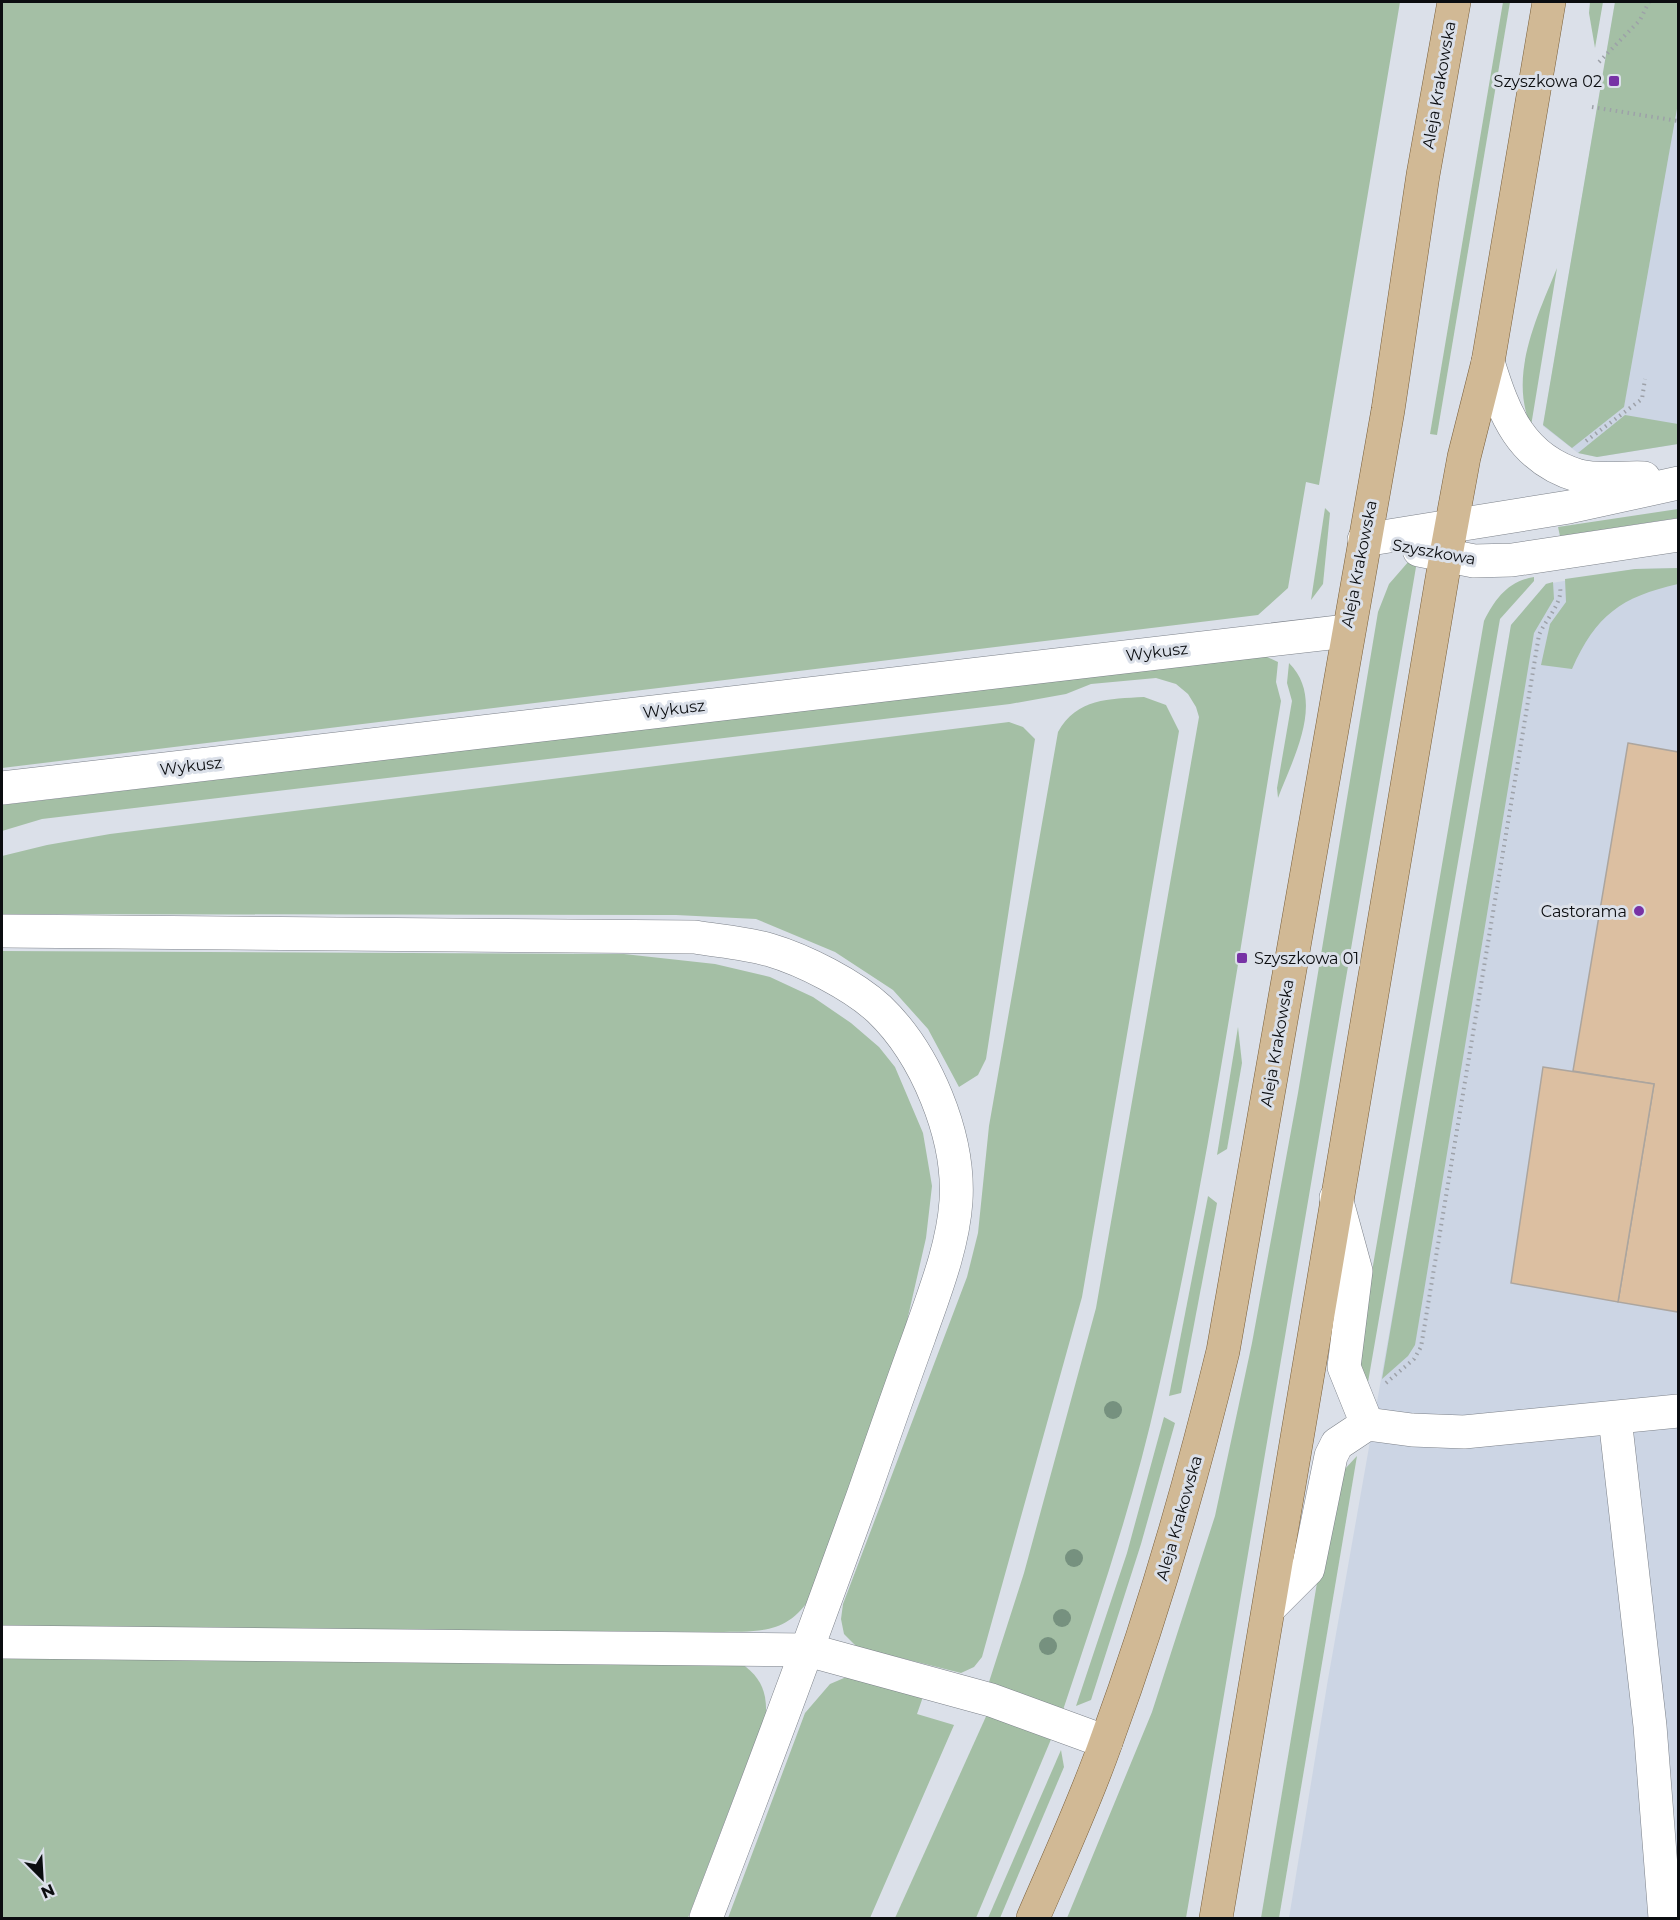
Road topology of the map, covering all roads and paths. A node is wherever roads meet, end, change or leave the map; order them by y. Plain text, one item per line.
1 (1454, 2) edge
2 (1550, 2) edge
3 (1649, 2) edge
4 (1599, 62) dead end
5 (1592, 107) dead end
6 (1678, 121) edge
7 (1488, 362) junction
8 (1645, 379) dead end
9 (1578, 448) dead end
10 (1678, 478) edge
11 (1678, 483) edge
12 (1678, 535) edge
13 (1364, 540) junction
14 (1449, 540) junction
15 (1559, 583) dead end
16 (1347, 631) junction
17 (2, 788) edge
18 (2, 931) edge
19 (1336, 1198) junction
20 (1383, 1385) dead end
21 (1678, 1411) edge
22 (1615, 1418) junction
23 (1367, 1424) junction
24 (1271, 1606) junction
25 (2, 1642) edge
26 (808, 1650) junction
27 (1106, 1742) junction
28 (706, 1918) edge
29 (1033, 1918) edge
30 (1216, 1918) edge
31 (1665, 1918) edge

1 - 13 main road, Aleja Krakowska
2 - 7 main road
3 - 4 path
5 - 6 path
7 - 10 street
7 - 14 main road
8 - 9 path
11 - 14 street, Szyszkowa
12 - 14 street, Szyszkowa
13 - 14 street, Szyszkowa
13 - 16 main road, Aleja Krakowska
14 - 19 main road
15 - 20 path
16 - 17 street, Wykusz
16 - 27 main road, Aleja Krakowska
18 - 26 street
19 - 23 street
19 - 24 main road
21 - 22 street
22 - 23 street
22 - 31 street
23 - 24 street
24 - 30 main road
25 - 26 street
26 - 27 street
26 - 28 street
27 - 29 main road, Aleja Krakowska

